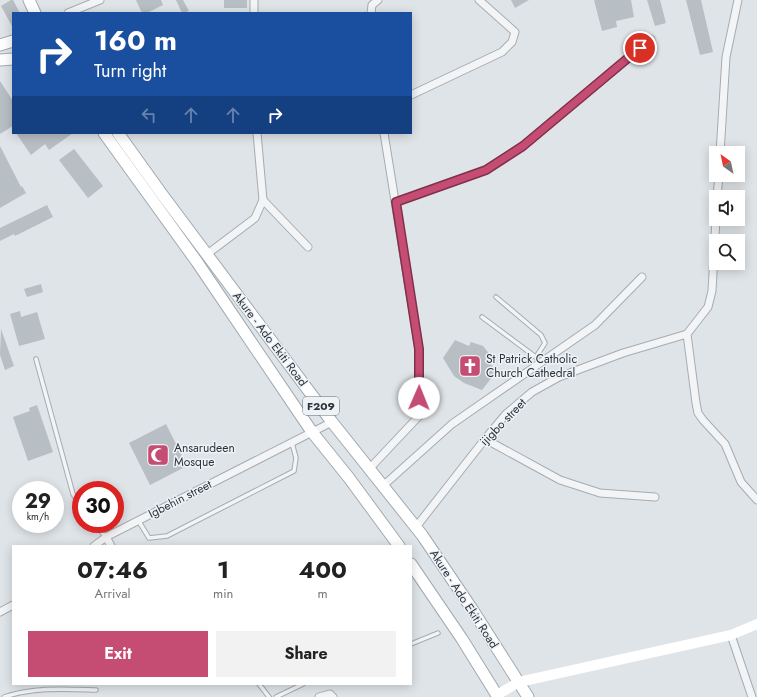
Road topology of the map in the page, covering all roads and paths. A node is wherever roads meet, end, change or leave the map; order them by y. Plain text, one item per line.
1 (29, 0) edge
2 (100, 0) edge
3 (254, 0) edge
4 (378, 0) edge
5 (479, 0) edge
6 (738, 0) edge
7 (35, 12) edge
8 (70, 12) edge
9 (254, 12) edge
10 (371, 12) edge
11 (651, 39) dead end
12 (12, 42) edge
13 (0, 45) edge
14 (12, 59) edge
15 (0, 60) edge
16 (412, 95) edge
17 (105, 134) edge
18 (119, 134) edge
19 (257, 134) edge
20 (384, 134) edge
21 (720, 146) edge
22 (263, 200) junction
23 (396, 202) junction
24 (716, 226) edge
25 (308, 247) dead end
26 (206, 255) junction
27 (642, 277) dead end
28 (496, 297) dead end
29 (482, 317) dead end
30 (687, 334) junction
31 (536, 357) junction
32 (36, 359) dead end
33 (543, 362) junction
34 (332, 422) junction
35 (312, 432) junction
36 (485, 439) junction
37 (292, 442) junction
38 (370, 468) junction
39 (384, 485) junction
40 (72, 490) edge
41 (655, 497) dead end
42 (757, 500) edge
43 (138, 520) junction
44 (416, 527) junction
45 (102, 533) edge
46 (106, 537) junction
47 (95, 545) edge
48 (110, 545) edge
49 (398, 545) edge
50 (412, 567) edge
51 (12, 606) edge
52 (0, 612) edge
53 (757, 624) edge
54 (438, 633) dead end
55 (731, 635) junction
56 (412, 643) edge
57 (519, 682) junction
58 (260, 685) edge
59 (292, 685) edge
60 (301, 685) edge
61 (293, 688) junction
62 (96, 690) dead end
63 (498, 696) edge
64 (4, 697) edge
65 (269, 697) edge
66 (276, 697) edge
67 (319, 697) edge
68 (333, 697) edge
69 (528, 697) edge
70 (752, 697) edge

1 - 7 main road
2 - 8 street
3 - 9 street
4 - 10 street
5 - 16 street
6 - 21 street
11 - 23 street
12 - 13 main road
14 - 15 main road
17 - 35 main road, Akure - Ado Ekiti Road / F209
18 - 26 main road, Akure - Ado Ekiti Road / F209
19 - 22 street
20 - 23 street
22 - 25 street
22 - 26 street
23 - 38 street
24 - 30 street
26 - 34 main road, Akure - Ado Ekiti Road / F209
27 - 33 street
28 - 31 lane
29 - 31 lane
30 - 36 street, ijigbo street
30 - 42 street
31 - 33 lane
32 - 40 lane
33 - 39 street
34 - 35 street, Igbehin street
34 - 38 main road, Akure - Ado Ekiti Road / F209
35 - 37 street, Igbehin street
35 - 49 main road, Akure - Ado Ekiti Road / F209
36 - 41 street
36 - 44 street, ijigbo street
37 - 43 street, Igbehin street
37 - 43 lane
38 - 39 main road, Akure - Ado Ekiti Road / F209
39 - 44 main road, Akure - Ado Ekiti Road / F209
43 - 46 street, Igbehin street
44 - 57 main road, Akure - Ado Ekiti Road / F209
45 - 46 lane
46 - 47 street, Igbehin street
46 - 48 street
50 - 63 main road, Akure - Ado Ekiti Road
51 - 52 street
53 - 55 main road
54 - 56 lane
55 - 57 main road
55 - 70 street
57 - 63 main road
57 - 69 main road, F209
58 - 65 lane
59 - 61 lane
60 - 61 lane
61 - 66 lane
62 - 64 lane
67 - 68 street

